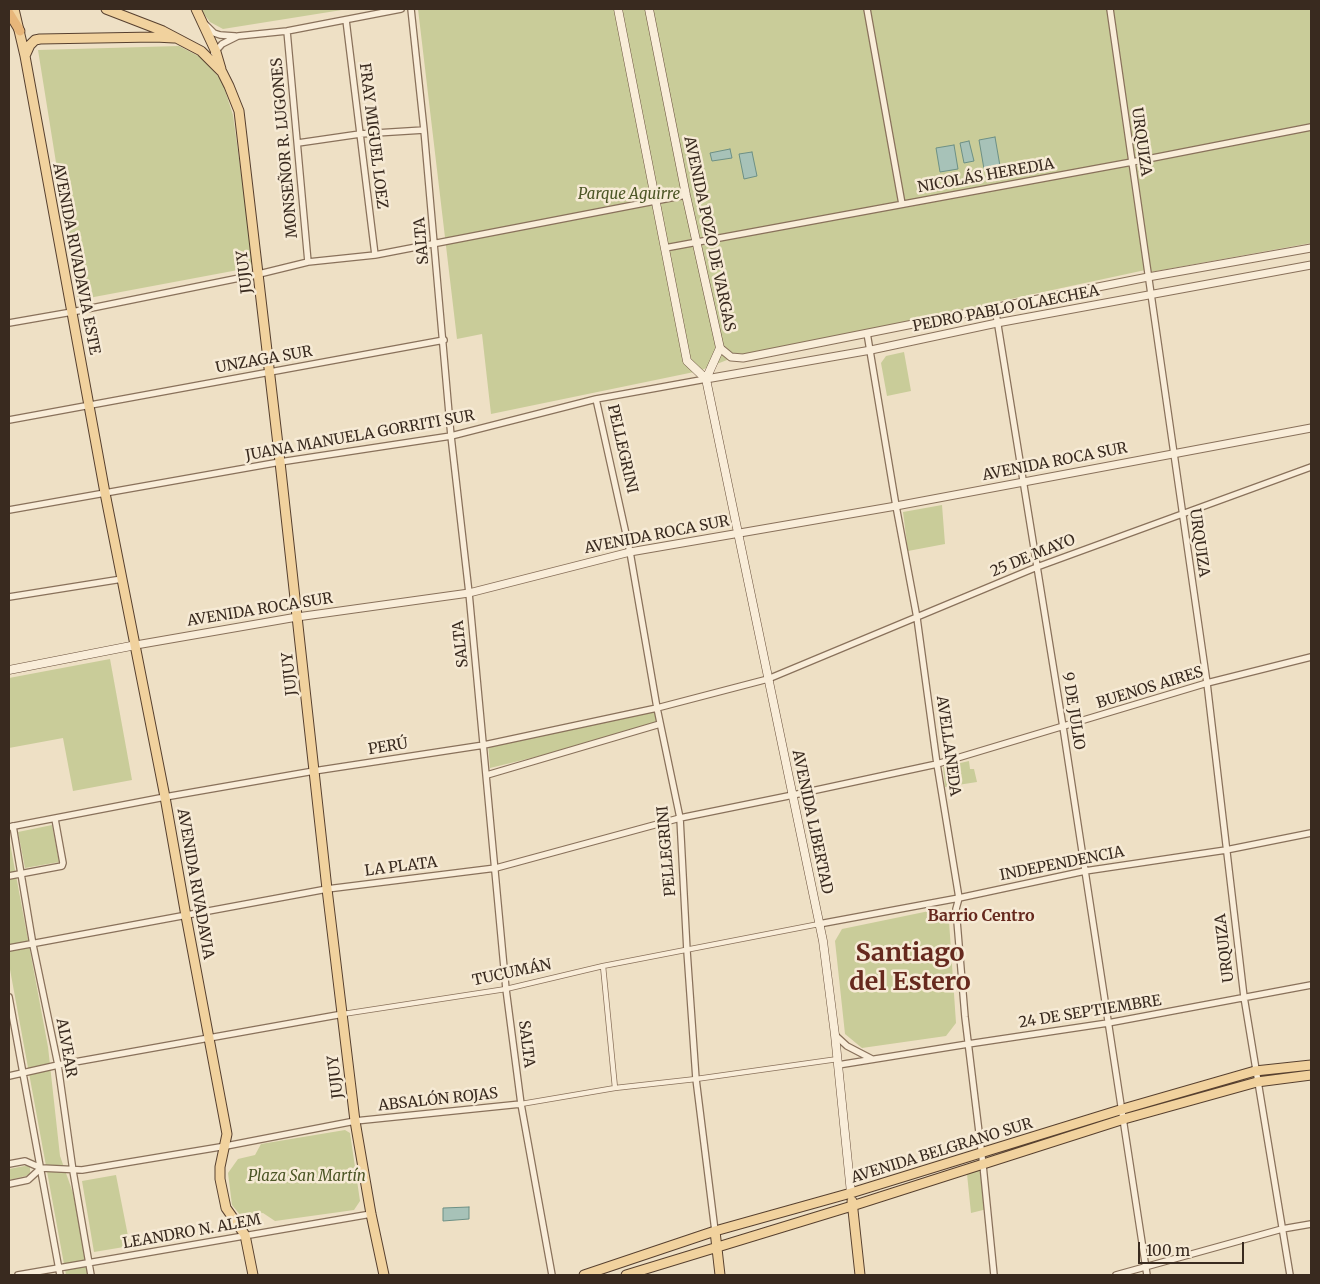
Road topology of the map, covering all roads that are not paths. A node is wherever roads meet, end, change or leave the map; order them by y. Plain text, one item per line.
1 (14, 9) edge
2 (106, 9) edge
3 (196, 9) edge
4 (401, 9) edge
5 (411, 9) edge
6 (618, 9) edge
7 (649, 9) edge
8 (866, 9) edge
9 (1110, 9) edge
10 (9, 13) edge
11 (200, 18) junction
12 (346, 20) junction
13 (20, 31) junction
14 (287, 32) junction
15 (238, 36) junction
16 (179, 38) junction
17 (212, 55) junction
18 (25, 56) junction
19 (1311, 127) edge
20 (424, 130) junction
21 (360, 134) junction
22 (298, 143) junction
23 (1132, 162) junction
24 (686, 195) junction
25 (656, 200) junction
26 (902, 204) junction
27 (696, 243) junction
28 (435, 244) junction
29 (665, 248) junction
30 (1311, 248) edge
31 (375, 255) junction
32 (308, 262) junction
33 (1311, 265) edge
34 (259, 274) junction
35 (1148, 277) junction
36 (1151, 295) junction
37 (995, 307) junction
38 (72, 312) junction
39 (9, 323) edge
40 (998, 323) junction
41 (867, 333) junction
42 (444, 340) junction
43 (720, 348) junction
44 (871, 350) junction
45 (270, 372) junction
46 (706, 379) junction
47 (596, 400) junction
48 (89, 406) junction
49 (9, 420) edge
50 (1311, 428) edge
51 (451, 436) junction
52 (1174, 454) junction
53 (280, 462) junction
54 (1311, 466) edge
55 (1023, 482) junction
56 (105, 493) junction
57 (896, 506) junction
58 (9, 510) edge
59 (1182, 513) junction
60 (739, 532) junction
61 (630, 552) junction
62 (1037, 567) junction
63 (122, 579) junction
64 (469, 593) junction
65 (9, 597) edge
66 (298, 618) junction
67 (917, 618) junction
68 (136, 645) junction
69 (1311, 657) edge
70 (9, 670) edge
71 (768, 678) junction
72 (1207, 684) junction
73 (657, 708) junction
74 (660, 724) junction
75 (1063, 727) junction
76 (484, 745) junction
77 (937, 764) junction
78 (314, 771) junction
79 (487, 776) junction
80 (793, 796) junction
81 (165, 797) junction
82 (680, 818) junction
83 (55, 819) junction
84 (11, 826) edge
85 (1311, 833) edge
86 (1226, 850) junction
87 (496, 868) junction
88 (1084, 871) junction
89 (21, 874) junction
90 (9, 876) edge
91 (327, 889) junction
92 (959, 898) junction
93 (186, 916) junction
94 (819, 924) junction
95 (33, 945) junction
96 (9, 948) edge
97 (687, 950) junction
98 (603, 966) junction
99 (1311, 985) edge
100 (506, 989) junction
101 (9, 996) edge
102 (1244, 997) junction
103 (343, 1014) junction
104 (1108, 1024) junction
105 (835, 1035) junction
106 (209, 1038) junction
107 (968, 1044) junction
108 (872, 1059) junction
109 (838, 1062) junction
110 (58, 1065) junction
111 (1311, 1065) edge
112 (1255, 1071) junction
113 (23, 1073) junction
114 (1311, 1075) edge
115 (9, 1076) edge
116 (696, 1080) junction
117 (1257, 1082) junction
118 (615, 1088) junction
119 (520, 1104) junction
120 (1122, 1108) junction
121 (1124, 1119) junction
122 (355, 1121) junction
123 (226, 1146) junction
124 (981, 1152) junction
125 (9, 1164) edge
126 (983, 1165) junction
127 (41, 1168) junction
128 (73, 1170) junction
129 (9, 1184) edge
130 (851, 1194) junction
131 (852, 1206) junction
132 (370, 1214) junction
133 (1311, 1224) edge
134 (1282, 1229) junction
135 (715, 1231) junction
136 (245, 1236) junction
137 (718, 1247) junction
138 (89, 1262) junction
139 (1146, 1266) junction
140 (59, 1267) junction
141 (18, 1275) edge
142 (60, 1275) edge
143 (92, 1275) edge
144 (253, 1275) edge
145 (384, 1275) edge
146 (552, 1275) edge
147 (584, 1275) edge
148 (626, 1275) edge
149 (720, 1275) edge
150 (860, 1275) edge
151 (994, 1275) edge
152 (1116, 1275) edge
153 (1147, 1275) edge
154 (1290, 1275) edge

1 - 13 main road, AVENIDA RIVADAVIA ESTE
2 - 16 main road
3 - 11 main road
4 - 12 street
5 - 20 street, SALTA
6 - 25 main road
7 - 24 main road, AVENIDA POZO DE VARGAS
8 - 26 street
9 - 23 street, URQUIZA
10 - 13 highway
11 - 15 street
11 - 17 main road
12 - 14 street
12 - 21 street, FRAY MIGUEL LOEZ
13 - 18 main road, AVENIDA RIVADAVIA ESTE
14 - 15 street
14 - 22 street, MONSEÑOR R. LUGONES
15 - 17 street
16 - 17 main road
16 - 18 main road
17 - 34 main road, JUJUY
18 - 38 main road, AVENIDA RIVADAVIA ESTE
19 - 23 street, NICOLÁS HEREDIA
20 - 21 street
20 - 28 street, SALTA
21 - 22 street
21 - 31 street, FRAY MIGUEL LOEZ
22 - 32 street, MONSEÑOR R. LUGONES
23 - 26 street, NICOLÁS HEREDIA
23 - 35 street, URQUIZA
24 - 25 street
24 - 27 main road, AVENIDA POZO DE VARGAS
25 - 28 street
25 - 29 main road
26 - 27 street, NICOLÁS HEREDIA
27 - 29 street, NICOLÁS HEREDIA
27 - 43 main road, AVENIDA POZO DE VARGAS
28 - 31 street
28 - 42 street, SALTA
29 - 46 main road
30 - 35 street, PEDRO PABLO OLAECHEA
31 - 32 street
32 - 34 street
33 - 36 street, PEDRO PABLO OLAECHEA
34 - 38 street
34 - 45 main road, JUJUY
35 - 36 street, URQUIZA
35 - 37 street, PEDRO PABLO OLAECHEA
36 - 40 street, PEDRO PABLO OLAECHEA
36 - 52 street, URQUIZA
37 - 40 street, 9 DE JULIO
37 - 41 street, PEDRO PABLO OLAECHEA
38 - 39 street
38 - 48 main road, AVENIDA RIVADAVIA ESTE
40 - 44 street, PEDRO PABLO OLAECHEA
40 - 55 street, 9 DE JULIO
41 - 43 street, PEDRO PABLO OLAECHEA
41 - 44 street, AVELLANEDA
42 - 45 street, UNZAGA SUR
42 - 51 street, SALTA
43 - 46 main road, AVENIDA POZO DE VARGAS
44 - 46 street, PEDRO PABLO OLAECHEA
44 - 57 street, AVELLANEDA
45 - 48 street, UNZAGA SUR
45 - 53 main road, JUJUY
46 - 47 street, JUANA MANUELA GORRITI SUR
46 - 60 main road, AVENIDA LIBERTAD
47 - 51 street, JUANA MANUELA GORRITI SUR
47 - 61 street, PELLEGRINI
48 - 49 street, UNZAGA SUR
48 - 56 main road, AVENIDA RIVADAVIA ESTE
50 - 52 street, AVENIDA ROCA SUR
51 - 53 street, JUANA MANUELA GORRITI SUR
51 - 64 street, SALTA
52 - 55 street, AVENIDA ROCA SUR
52 - 59 street, URQUIZA
53 - 56 street, JUANA MANUELA GORRITI SUR
53 - 66 main road, JUJUY
54 - 59 street, 25 DE MAYO
55 - 57 street, AVENIDA ROCA SUR
55 - 62 street, 9 DE JULIO
56 - 58 street, JUANA MANUELA GORRITI SUR
56 - 63 main road, AVENIDA RIVADAVIA
57 - 60 street, AVENIDA ROCA SUR
57 - 67 street, AVELLANEDA
59 - 62 street, 25 DE MAYO
59 - 72 street, URQUIZA
60 - 61 street, AVENIDA ROCA SUR
60 - 71 main road, AVENIDA LIBERTAD
61 - 64 street, AVENIDA ROCA SUR
61 - 73 street, PELLEGRINI
62 - 67 street, 25 DE MAYO
62 - 75 street, 9 DE JULIO
63 - 65 street
63 - 68 main road, AVENIDA RIVADAVIA
64 - 66 street, AVENIDA ROCA SUR
64 - 76 street, SALTA
66 - 68 street, AVENIDA ROCA SUR
66 - 78 main road, JUJUY
67 - 71 street, 25 DE MAYO
67 - 77 street, AVELLANEDA
68 - 70 main road, AVENIDA ROCA SUR
68 - 81 main road, AVENIDA RIVADAVIA
69 - 72 street, BUENOS AIRES
71 - 73 street, PERÚ
71 - 80 main road, AVENIDA LIBERTAD
72 - 75 street, BUENOS AIRES
72 - 86 street, URQUIZA
73 - 74 street, PELLEGRINI
73 - 76 street, PERÚ
74 - 79 street
74 - 82 street, PELLEGRINI
75 - 77 street, BUENOS AIRES
75 - 88 street, 9 DE JULIO
76 - 78 street, PERÚ
76 - 79 street, SALTA
77 - 80 street, BUENOS AIRES
77 - 92 street, AVELLANEDA
78 - 81 street, PERÚ
78 - 91 main road, JUJUY
79 - 87 street, SALTA
80 - 82 street, LA PLATA
80 - 94 main road, AVENIDA LIBERTAD
81 - 83 street, PERÚ
81 - 93 main road, AVENIDA RIVADAVIA
82 - 87 street, LA PLATA
82 - 97 street, PELLEGRINI
83 - 84 street, PERÚ
83 - 89 street
84 - 89 street, ALVEAR
85 - 86 street, INDEPENDENCIA
86 - 88 street, INDEPENDENCIA
86 - 102 street, URQUIZA
87 - 91 street, LA PLATA
87 - 100 street, SALTA
88 - 92 street, INDEPENDENCIA
88 - 104 street, 9 DE JULIO
89 - 90 street
89 - 95 street, ALVEAR
91 - 93 street, LA PLATA
91 - 103 main road, JUJUY
92 - 94 street, INDEPENDENCIA
92 - 107 street, AVELLANEDA
93 - 95 street, LA PLATA
93 - 106 main road, AVENIDA RIVADAVIA
94 - 97 street, TUCUMÁN
94 - 105 main road, AVENIDA LIBERTAD
95 - 96 street, LA PLATA
95 - 110 street, ALVEAR
97 - 98 street, TUCUMÁN
97 - 116 street, PELLEGRINI
98 - 100 street, TUCUMÁN
98 - 118 street
99 - 102 street, 24 DE SEPTIEMBRE
100 - 103 street, TUCUMÁN
100 - 119 street, SALTA
101 - 113 street
102 - 104 street, 24 DE SEPTIEMBRE
102 - 112 street, URQUIZA
103 - 106 street, TUCUMÁN
103 - 122 main road, JUJUY
104 - 107 street, 24 DE SEPTIEMBRE
104 - 120 street, 9 DE JULIO
105 - 108 street
105 - 109 main road, AVENIDA LIBERTAD
106 - 110 street, TUCUMÁN
106 - 123 main road, AVENIDA RIVADAVIA
107 - 108 street, 24 DE SEPTIEMBRE
107 - 124 street, AVELLANEDA
108 - 109 street, 24 DE SEPTIEMBRE
109 - 116 street, ABSALÓN ROJAS
109 - 130 main road, AVENIDA LIBERTAD
110 - 113 street, TUCUMÁN
110 - 128 street, ALVEAR
111 - 112 main road, AVENIDA BELGRANO SUR
112 - 117 street, URQUIZA
112 - 120 main road, AVENIDA BELGRANO SUR
113 - 115 street, TUCUMÁN
113 - 127 street
114 - 117 main road, AVENIDA BELGRANO SUR
116 - 118 street, ABSALÓN ROJAS
116 - 135 street, PELLEGRINI
117 - 121 main road, AVENIDA BELGRANO SUR
117 - 134 street, URQUIZA
118 - 119 street, ABSALÓN ROJAS
119 - 122 street, ABSALÓN ROJAS
119 - 146 street, SALTA
120 - 121 street, 9 DE JULIO
120 - 124 main road, AVENIDA BELGRANO SUR
121 - 126 main road, AVENIDA BELGRANO SUR
121 - 139 street, 9 DE JULIO
122 - 123 street, ABSALÓN ROJAS
122 - 132 main road, JUJUY
123 - 128 street, ABSALÓN ROJAS
123 - 136 main road, AVENIDA RIVADAVIA
124 - 126 street, AVELLANEDA
124 - 130 main road, AVENIDA BELGRANO SUR
125 - 127 street, ABSALÓN ROJAS
126 - 131 main road, AVENIDA BELGRANO SUR
126 - 151 street, AVELLANEDA
127 - 128 street, ABSALÓN ROJAS
127 - 129 street
127 - 140 street
128 - 138 street, ALVEAR
130 - 131 main road, AVENIDA LIBERTAD
130 - 135 main road, AVENIDA BELGRANO SUR
131 - 137 main road, AVENIDA BELGRANO SUR
131 - 150 main road, AVENIDA LIBERTAD
132 - 136 street, LEANDRO N. ALEM
132 - 145 main road, JUJUY
133 - 134 street
134 - 139 street
134 - 154 street, URQUIZA
135 - 137 main road, PELLEGRINI
135 - 147 main road, AVENIDA BELGRANO SUR
136 - 138 street, LEANDRO N. ALEM
136 - 144 main road, AVENIDA RIVADAVIA
137 - 148 main road, AVENIDA BELGRANO SUR
137 - 149 main road, PELLEGRINI
138 - 140 street, LEANDRO N. ALEM
138 - 143 street, ALVEAR
139 - 152 street
139 - 153 street, 9 DE JULIO
140 - 141 street, LEANDRO N. ALEM
140 - 142 street

